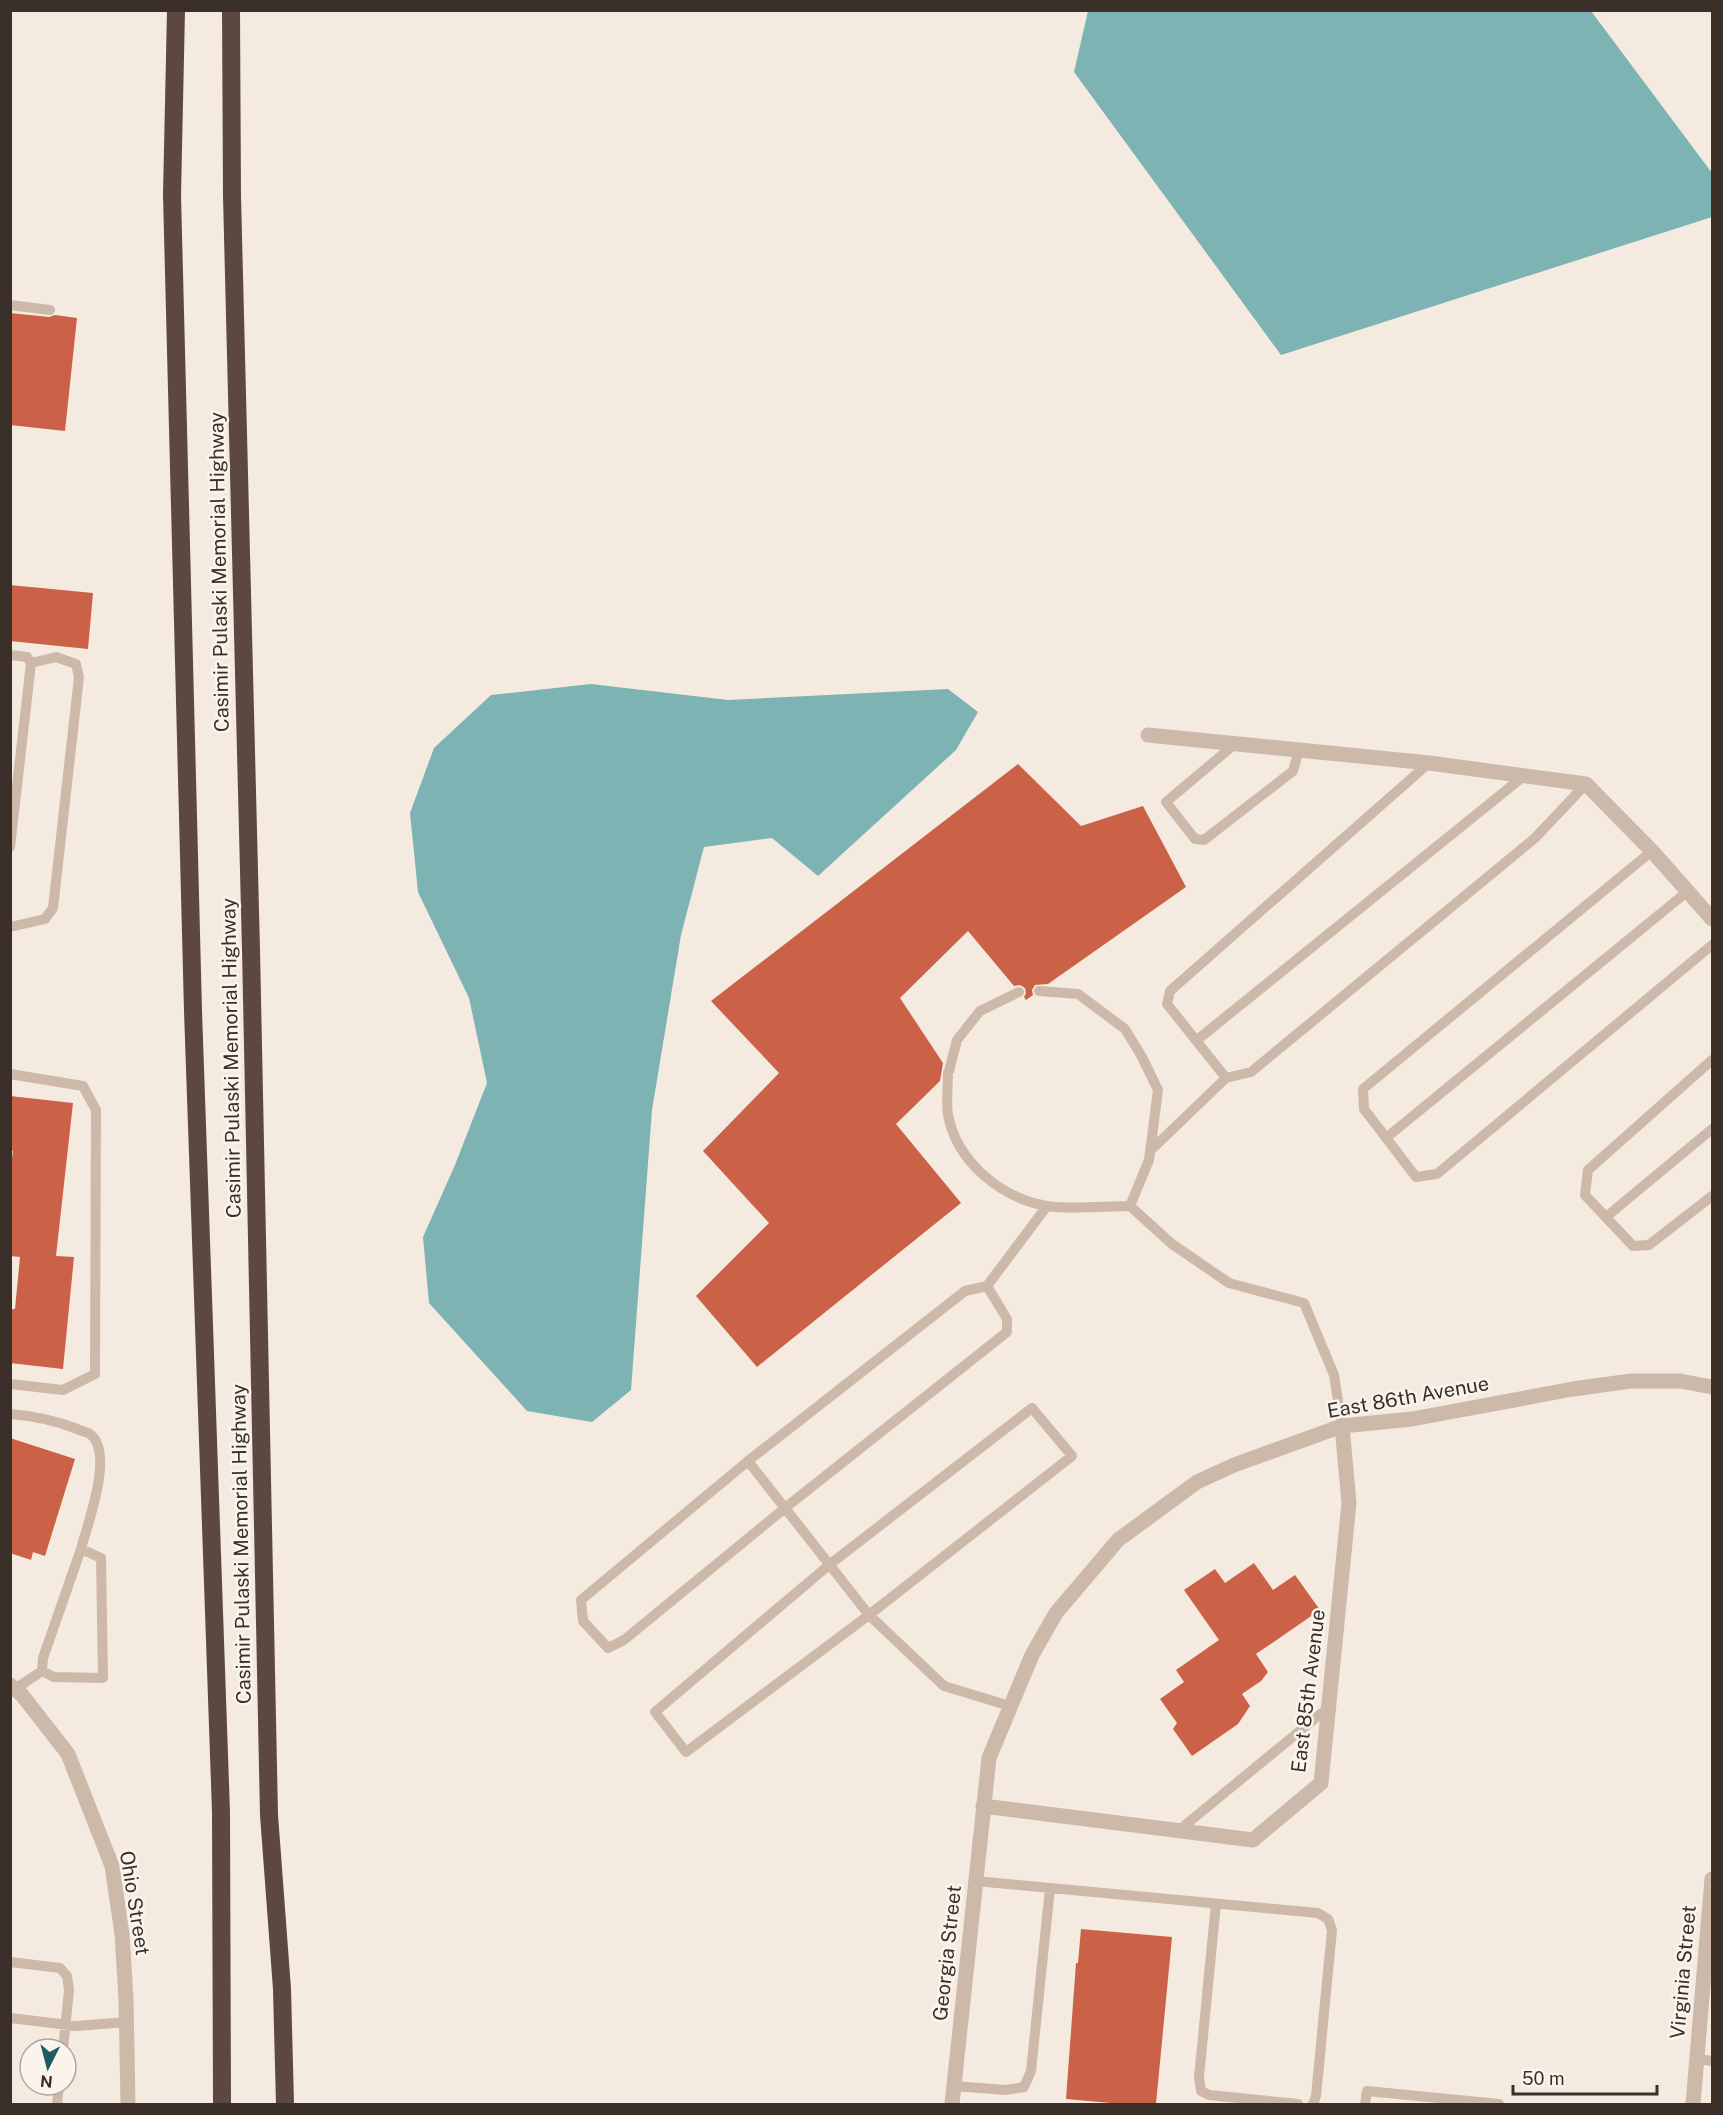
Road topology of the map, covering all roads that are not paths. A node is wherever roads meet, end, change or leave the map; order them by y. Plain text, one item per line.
1 (176, 10) edge
2 (231, 10) edge
3 (10, 305) edge
4 (50, 310) dead end
5 (10, 655) edge
6 (31, 663) junction
7 (1148, 735) dead end
8 (1234, 744) junction
9 (1299, 750) junction
10 (1429, 763) junction
11 (1524, 776) junction
12 (1586, 784) junction
13 (10, 847) edge
14 (1652, 851) junction
15 (1688, 891) junction
16 (1713, 919) edge
17 (10, 927) edge
18 (1713, 945) edge
19 (1039, 991) dead end
20 (1019, 992) dead end
21 (1197, 1040) junction
22 (1713, 1060) edge
23 (10, 1074) edge
24 (1226, 1077) junction
25 (1713, 1129) edge
26 (1386, 1138) junction
27 (1150, 1151) junction
28 (1713, 1196) edge
29 (1047, 1206) junction
30 (1130, 1206) junction
31 (1606, 1218) junction
32 (987, 1286) junction
33 (10, 1384) edge
34 (1713, 1387) edge
35 (10, 1414) edge
36 (1342, 1426) junction
37 (748, 1461) junction
38 (785, 1508) junction
39 (81, 1549) junction
40 (829, 1565) junction
41 (869, 1616) junction
42 (42, 1671) junction
43 (16, 1690) edge
44 (1010, 1706) junction
45 (1329, 1707) junction
46 (983, 1806) junction
47 (1178, 1831) junction
48 (1713, 1879) edge
49 (975, 1881) junction
50 (1050, 1888) junction
51 (1216, 1904) junction
52 (10, 1962) edge
53 (10, 2018) edge
54 (126, 2022) junction
55 (66, 2024) junction
56 (64, 2037) edge
57 (1705, 2060) edge
58 (954, 2086) junction
59 (128, 2104) edge
60 (222, 2104) edge
61 (285, 2104) edge
62 (952, 2104) edge
63 (1298, 2104) edge
64 (1313, 2104) edge
65 (1365, 2104) edge
66 (1499, 2104) edge
67 (1693, 2104) edge

1 - 60 highway, Casimir Pulaski Memorial Highway
2 - 61 highway, Casimir Pulaski Memorial Highway
3 - 4 lane
5 - 6 lane
6 - 13 lane
6 - 17 lane
7 - 8 street
8 - 9 street
8 - 9 lane
9 - 10 street
10 - 11 street
10 - 21 lane
11 - 12 street
11 - 21 lane
12 - 14 street
12 - 24 lane
14 - 15 street
14 - 26 lane
15 - 16 street
15 - 26 lane
18 - 26 lane
19 - 27 lane
20 - 29 lane
21 - 24 lane
22 - 31 lane
23 - 33 lane
24 - 27 lane
25 - 31 lane
27 - 30 lane
28 - 31 lane
29 - 30 lane
29 - 32 lane
30 - 36 lane
32 - 37 lane
32 - 38 lane
34 - 36 street, East 86th Avenue
35 - 39 lane
36 - 44 street, East 86th Avenue
36 - 45 street, East 85th Avenue
37 - 38 lane
37 - 38 lane
38 - 40 lane
39 - 42 lane
39 - 42 lane
40 - 41 lane
40 - 41 lane
40 - 41 lane
41 - 44 lane
42 - 43 lane
43 - 54 street, Ohio Street
44 - 46 street, East 86th Avenue
45 - 47 lane
45 - 47 street, East 85th Avenue
46 - 47 street, East 85th Avenue
46 - 49 street, Georgia Street
48 - 57 street, Virginia Street
49 - 50 lane
49 - 58 street, Georgia Street
50 - 51 lane
50 - 58 lane
51 - 63 lane
51 - 64 lane
52 - 55 lane
53 - 55 lane
54 - 55 lane
54 - 59 street, Ohio Street
55 - 56 lane
57 - 67 street, Virginia Street
58 - 62 street, Georgia Street
65 - 66 lane

